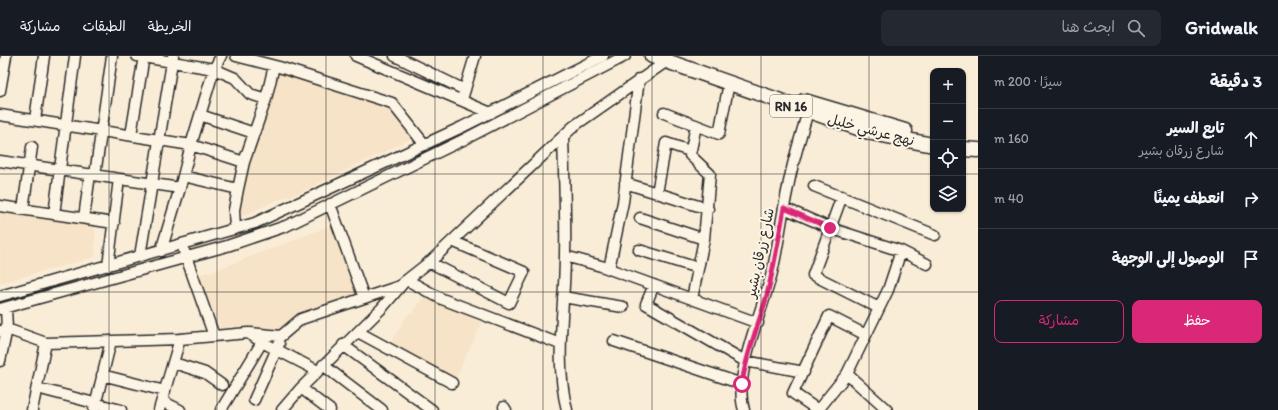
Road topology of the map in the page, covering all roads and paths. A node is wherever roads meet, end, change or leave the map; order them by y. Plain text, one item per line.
1 (6, 56) edge
2 (44, 56) edge
3 (75, 56) edge
4 (112, 56) edge
5 (142, 56) edge
6 (221, 56) edge
7 (236, 56) edge
8 (356, 56) edge
9 (395, 56) edge
10 (475, 56) edge
11 (603, 56) edge
12 (625, 56) edge
13 (652, 56) edge
14 (673, 58) edge
15 (173, 59) edge
16 (274, 66) junction
17 (214, 69) junction
18 (640, 79) junction
19 (729, 83) junction
20 (465, 90) junction
21 (0, 91) edge
22 (266, 99) junction
23 (462, 101) junction
24 (809, 107) junction
25 (491, 113) junction
26 (664, 113) dead end
27 (0, 115) edge
28 (200, 115) junction
29 (36, 120) junction
30 (696, 124) junction
31 (66, 125) junction
32 (102, 131) junction
33 (254, 133) junction
34 (930, 135) edge
35 (131, 136) junction
36 (563, 136) junction
37 (966, 139) edge
38 (159, 140) junction
39 (978, 141) edge
40 (930, 144) edge
41 (191, 145) junction
42 (425, 145) junction
43 (32, 147) dead end
44 (966, 149) edge
45 (978, 150) edge
46 (690, 151) junction
47 (0, 161) edge
48 (244, 162) junction
49 (29, 165) junction
50 (60, 170) junction
51 (92, 174) junction
52 (183, 176) junction
53 (119, 178) junction
54 (152, 183) junction
55 (625, 183) junction
56 (814, 186) dead end
57 (180, 188) junction
58 (238, 189) junction
59 (657, 193) junction
60 (842, 196) junction
61 (330, 204) junction
62 (0, 206) edge
63 (784, 208) junction
64 (23, 209) junction
65 (708, 209) junction
66 (54, 214) junction
67 (84, 218) junction
68 (640, 218) dead end
69 (114, 223) junction
70 (830, 228) junction
71 (235, 230) junction
72 (935, 235) dead end
73 (704, 239) junction
74 (452, 241) junction
75 (182, 245) junction
76 (639, 250) dead end
77 (161, 251) junction
78 (902, 252) junction
79 (140, 256) junction
80 (565, 256) junction
81 (186, 258) junction
82 (429, 262) junction
83 (927, 264) dead end
84 (108, 266) junction
85 (698, 268) junction
86 (609, 269) junction
87 (404, 282) junction
88 (654, 285) junction
89 (0, 296) edge
90 (563, 297) junction
91 (364, 298) junction
92 (692, 299) junction
93 (622, 307) dead end
94 (3, 308) edge
95 (879, 308) junction
96 (758, 323) junction
97 (3, 330) edge
98 (248, 332) junction
99 (358, 332) junction
100 (866, 335) junction
101 (214, 336) junction
102 (281, 336) junction
103 (180, 339) junction
104 (111, 341) junction
105 (614, 341) dead end
106 (262, 342) junction
107 (46, 343) junction
108 (560, 344) junction
109 (344, 345) junction
110 (278, 350) junction
111 (0, 361) edge
112 (745, 361) junction
113 (174, 363) junction
114 (321, 368) junction
115 (804, 372) junction
116 (847, 374) junction
117 (102, 376) junction
118 (452, 383) dead end
119 (742, 384) junction
120 (222, 385) dead end
121 (37, 388) junction
122 (301, 388) junction
123 (165, 391) junction
124 (254, 400) dead end
125 (95, 406) edge
126 (160, 406) edge
127 (32, 410) edge
128 (122, 410) edge
129 (180, 410) edge
130 (221, 410) edge
131 (282, 410) edge
132 (330, 410) edge
133 (382, 410) edge
134 (432, 410) edge
135 (567, 410) edge
136 (744, 410) edge
137 (818, 410) edge
138 (887, 410) edge

1 - 21 street
2 - 29 street
3 - 31 street
4 - 32 street
5 - 15 street
5 - 35 street
6 - 17 street
7 - 16 street
8 - 23 street
9 - 20 street
10 - 20 street
11 - 25 street
12 - 61 street
13 - 14 highway, نهج عرشي خليل / RN 16
14 - 18 street
14 - 19 highway, نهج عرشي خليل / RN 16
14 - 24 highway, نهج عرشي خليل / RN 16
15 - 17 street
15 - 38 street
16 - 22 street
16 - 42 street
17 - 22 street
17 - 28 street
18 - 36 street
18 - 55 street
19 - 24 highway, نهج عرشي خليل / RN 16
19 - 30 street
20 - 23 street
22 - 33 street
23 - 25 street
24 - 34 highway, نهج عرشي خليل / RN 16
24 - 40 highway, نهج عرشي خليل / RN 16
24 - 63 street, شارع زرقان بشير
25 - 42 street
26 - 30 street
27 - 29 street
28 - 33 street
28 - 41 street
29 - 31 street
30 - 46 street
31 - 32 street
31 - 50 street
32 - 35 street
32 - 51 street
33 - 48 street
35 - 38 street
36 - 74 street
36 - 80 street
37 - 39 highway
38 - 41 street
38 - 54 street
41 - 48 street
41 - 52 street
42 - 71 street
43 - 49 street
44 - 45 highway
46 - 59 street
46 - 65 street
47 - 49 street
48 - 58 street
49 - 50 street
49 - 64 street
50 - 51 street
50 - 66 street
51 - 53 street
51 - 67 street
52 - 57 street
52 - 58 street
53 - 54 street
53 - 69 street
54 - 57 street
54 - 79 street
55 - 59 street
55 - 86 street
56 - 60 street
57 - 77 street
58 - 71 street
59 - 65 street
60 - 70 street
60 - 72 street
61 - 81 street
61 - 91 street
62 - 64 street
63 - 70 street
63 - 96 street, شارع زرقان بشير
64 - 66 street
65 - 73 street
66 - 67 street
67 - 69 street
68 - 73 street
69 - 84 street
70 - 78 street
70 - 95 street
71 - 75 street
73 - 85 street
74 - 82 street
74 - 82 street
75 - 77 street
75 - 81 street
76 - 85 street
77 - 79 street
78 - 83 street
78 - 95 street
79 - 84 street
80 - 86 street
80 - 90 street
81 - 94 street
81 - 101 street
82 - 87 street
84 - 89 street
85 - 92 street
86 - 88 street
87 - 91 street
87 - 99 street
87 - 108 street
88 - 92 street
88 - 112 street
90 - 93 street
90 - 108 street
91 - 102 street
92 - 96 street
94 - 97 street
95 - 100 street
96 - 112 street, شارع زرقان بشير
97 - 107 street
97 - 111 street
98 - 101 street
98 - 102 street
98 - 106 street
99 - 109 street
99 - 118 street
100 - 115 street
100 - 116 street
101 - 103 street
102 - 110 street
103 - 104 street
103 - 113 street
104 - 107 street
104 - 117 street
105 - 119 street
106 - 110 street
106 - 130 street
107 - 121 street
108 - 135 street
109 - 114 street
109 - 134 street
110 - 114 street
110 - 124 street
112 - 115 street
112 - 119 street, شارع زرقان بشير
113 - 120 street
113 - 123 street
114 - 122 street
114 - 133 street
115 - 137 street
116 - 137 street
116 - 138 street
117 - 123 street
117 - 125 street
119 - 136 street, شارع زرقان بشير
121 - 125 street
121 - 127 street
122 - 131 street
122 - 132 street
123 - 126 street
125 - 128 street
126 - 129 street

